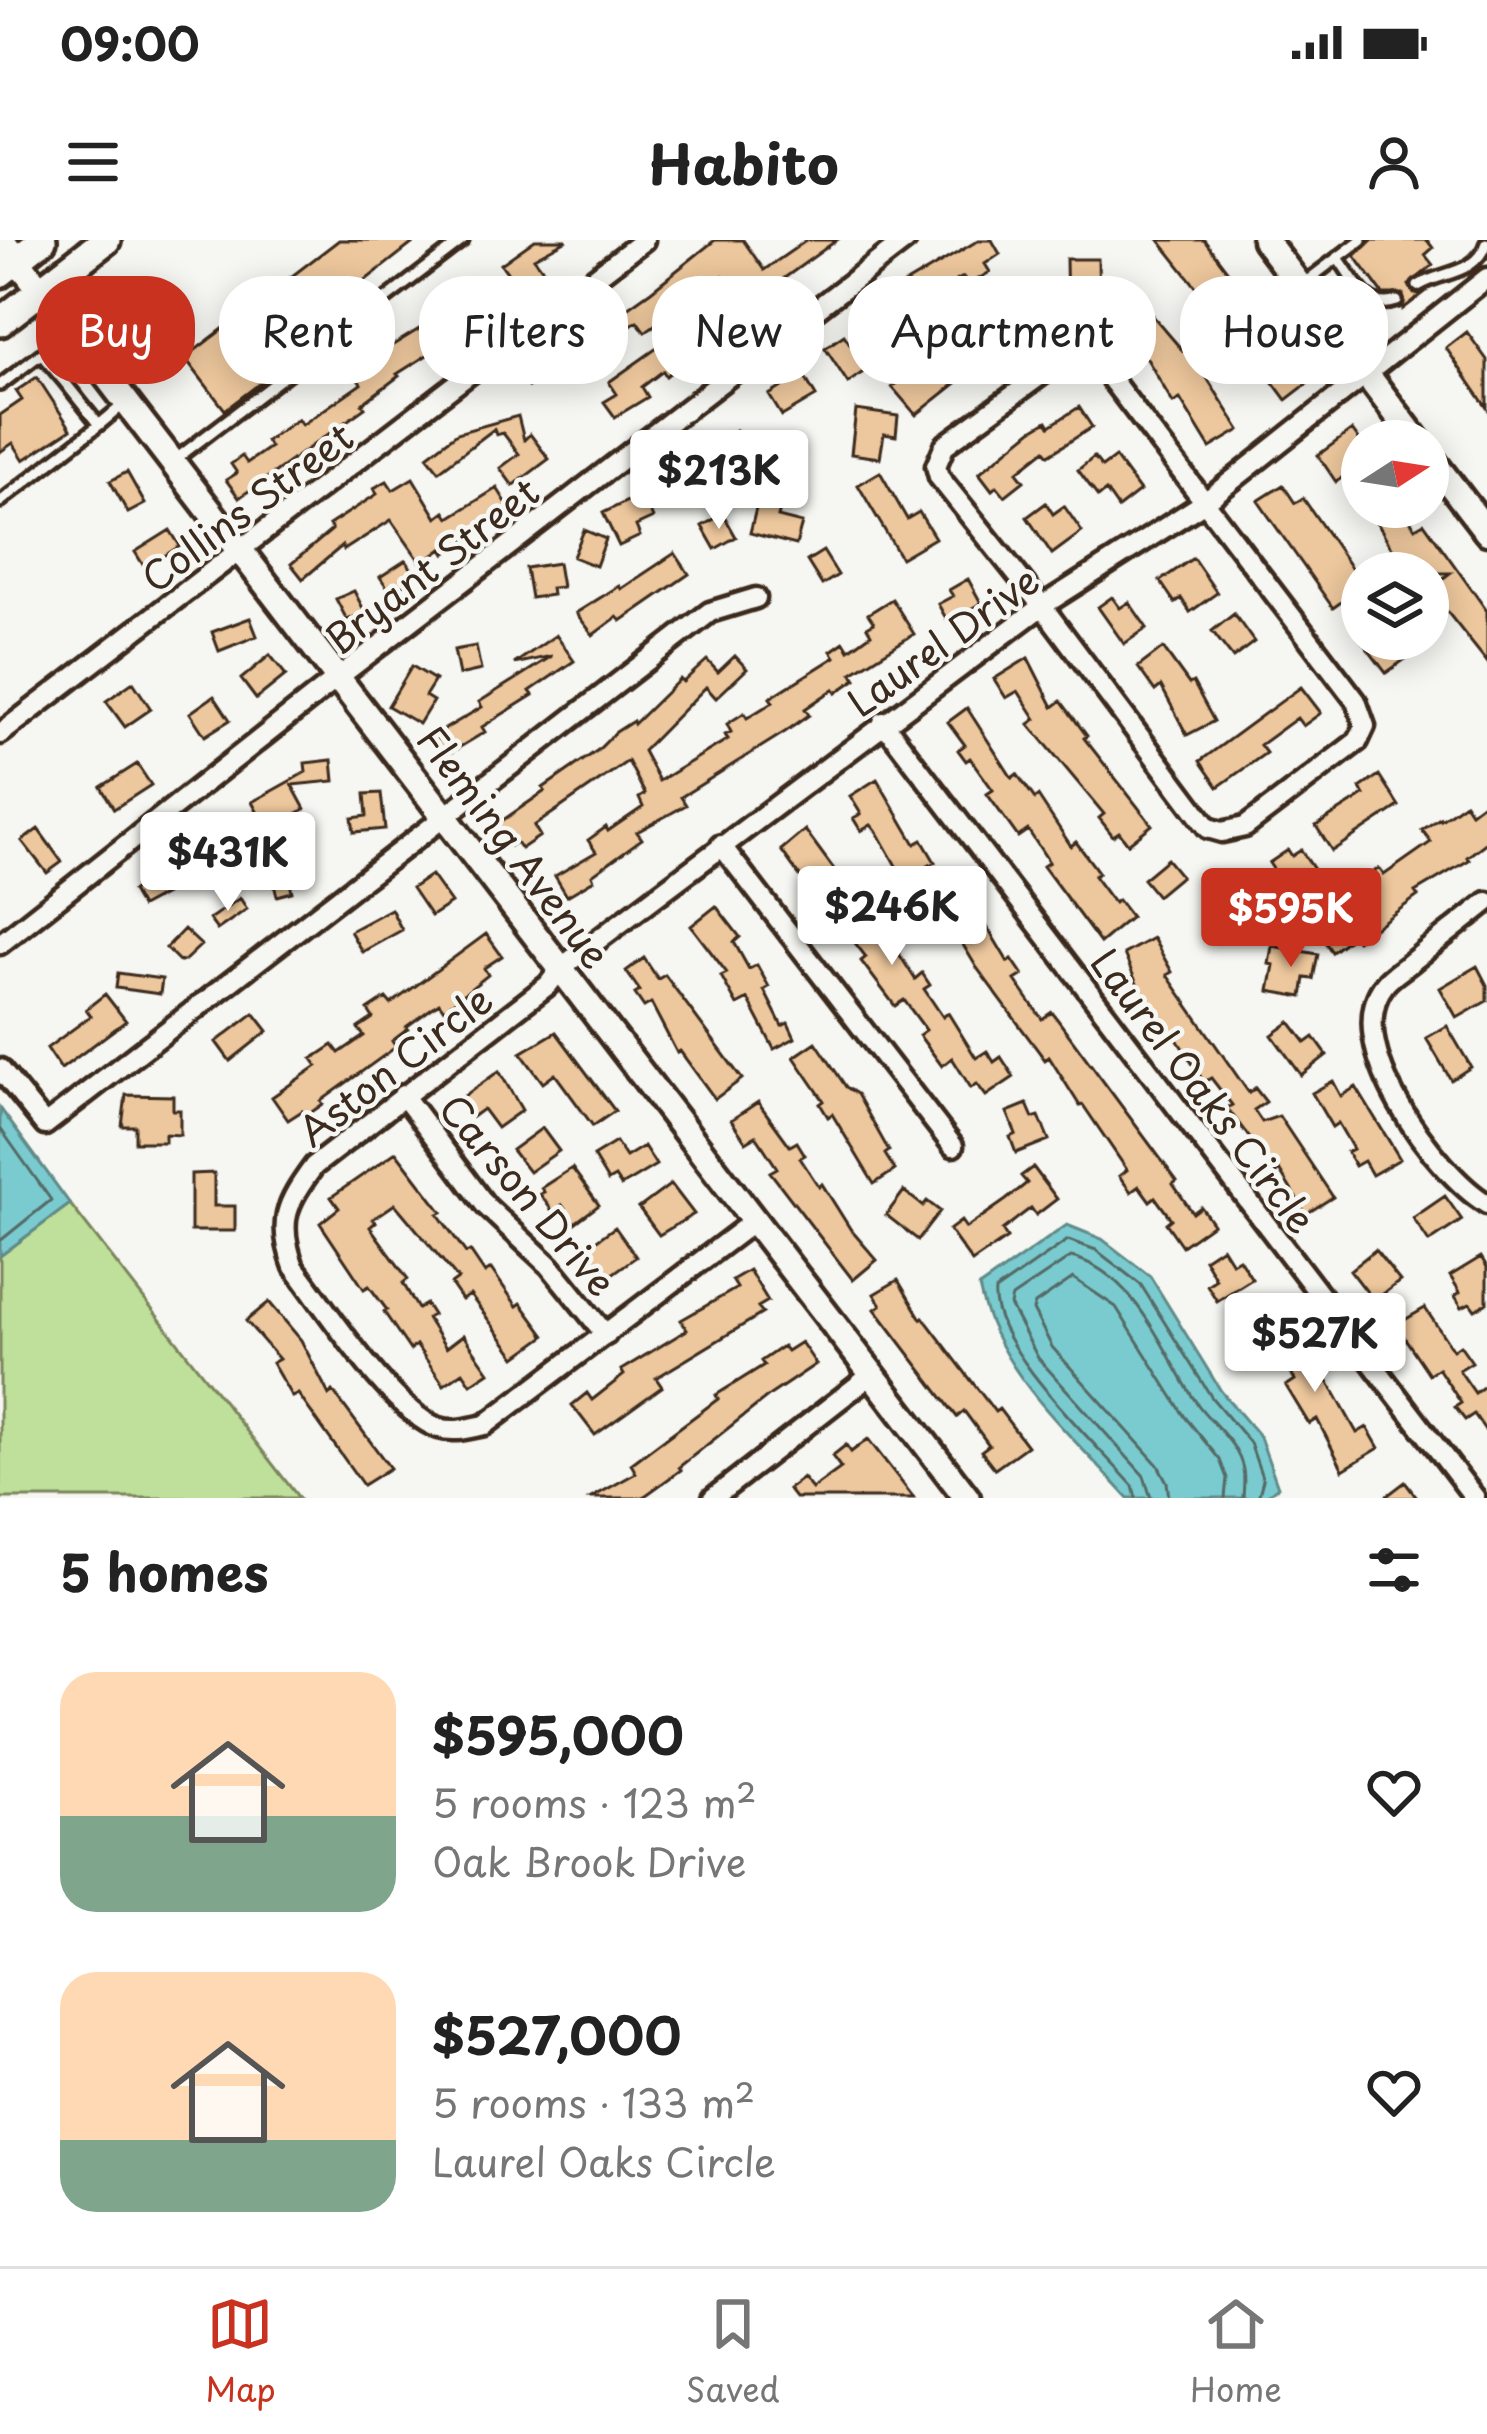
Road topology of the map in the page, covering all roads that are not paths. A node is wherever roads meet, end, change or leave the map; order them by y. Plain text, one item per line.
1 (42, 240) edge
2 (106, 240) edge
3 (463, 240) edge
4 (644, 240) edge
5 (906, 240) edge
6 (1264, 240) edge
7 (1360, 240) edge
8 (1474, 240) edge
9 (1486, 243) edge
10 (1338, 257) junction
11 (7, 258) edge
12 (59, 276) edge
13 (1291, 276) edge
14 (1312, 276) edge
15 (1487, 278) edge
16 (36, 285) edge
17 (1418, 286) dead end
18 (36, 294) edge
19 (1397, 301) dead end
20 (0, 322) edge
21 (1388, 357) edge
22 (36, 358) edge
23 (66, 384) edge
24 (115, 384) edge
25 (1355, 384) edge
26 (1373, 384) edge
27 (0, 386) edge
28 (128, 400) junction
29 (1401, 420) edge
30 (99, 425) junction
31 (173, 461) junction
32 (1449, 482) edge
33 (0, 502) edge
34 (1205, 502) junction
35 (1487, 532) edge
36 (242, 551) junction
37 (756, 598) dead end
38 (1042, 606) junction
39 (340, 676) junction
40 (883, 722) junction
41 (0, 734) edge
42 (446, 814) junction
43 (721, 845) junction
44 (1487, 902) edge
45 (0, 944) edge
46 (562, 968) junction
47 (0, 1069) edge
48 (403, 1095) junction
49 (953, 1146) dead end
50 (1487, 1204) edge
51 (754, 1221) junction
52 (606, 1335) junction
53 (872, 1375) junction
54 (713, 1498) edge
55 (967, 1498) edge
56 (1475, 1498) edge

1 - 11 main road
2 - 12 main road
3 - 31 lane
4 - 36 street, Collins Street
5 - 39 street, Bryant Street
6 - 13 street
7 - 10 lane
8 - 9 lane
9 - 17 lane
10 - 14 lane
10 - 19 lane
11 - 16 street, Fleming Avenue
15 - 21 street, Laurel Drive
18 - 20 main road
22 - 27 lane
23 - 30 lane
24 - 28 street, Fleming Avenue
25 - 34 street, Laurel Drive
26 - 29 street
28 - 30 lane
28 - 31 street, Fleming Avenue
30 - 33 lane
31 - 36 street, Fleming Avenue
32 - 35 street
34 - 38 street, Laurel Drive
34 - 38 street
34 - 38 street
36 - 39 street, Fleming Avenue
36 - 41 street, Collins Street
37 - 42 street
38 - 40 street, Laurel Drive
39 - 42 street, Fleming Avenue
39 - 45 street, Bryant Street
40 - 43 street, Laurel Drive
40 - 56 street, Laurel Oaks Circle
42 - 46 street, Fleming Avenue
42 - 47 street
43 - 46 street, Laurel Drive
43 - 49 street
44 - 50 street
46 - 48 street, Aston Circle
46 - 51 street, Fleming Avenue
48 - 52 street, Carson Drive
48 - 52 street, Aston Circle
51 - 52 street, Aston Circle
51 - 53 street, Fleming Avenue
53 - 54 street
53 - 55 street, Fleming Avenue

